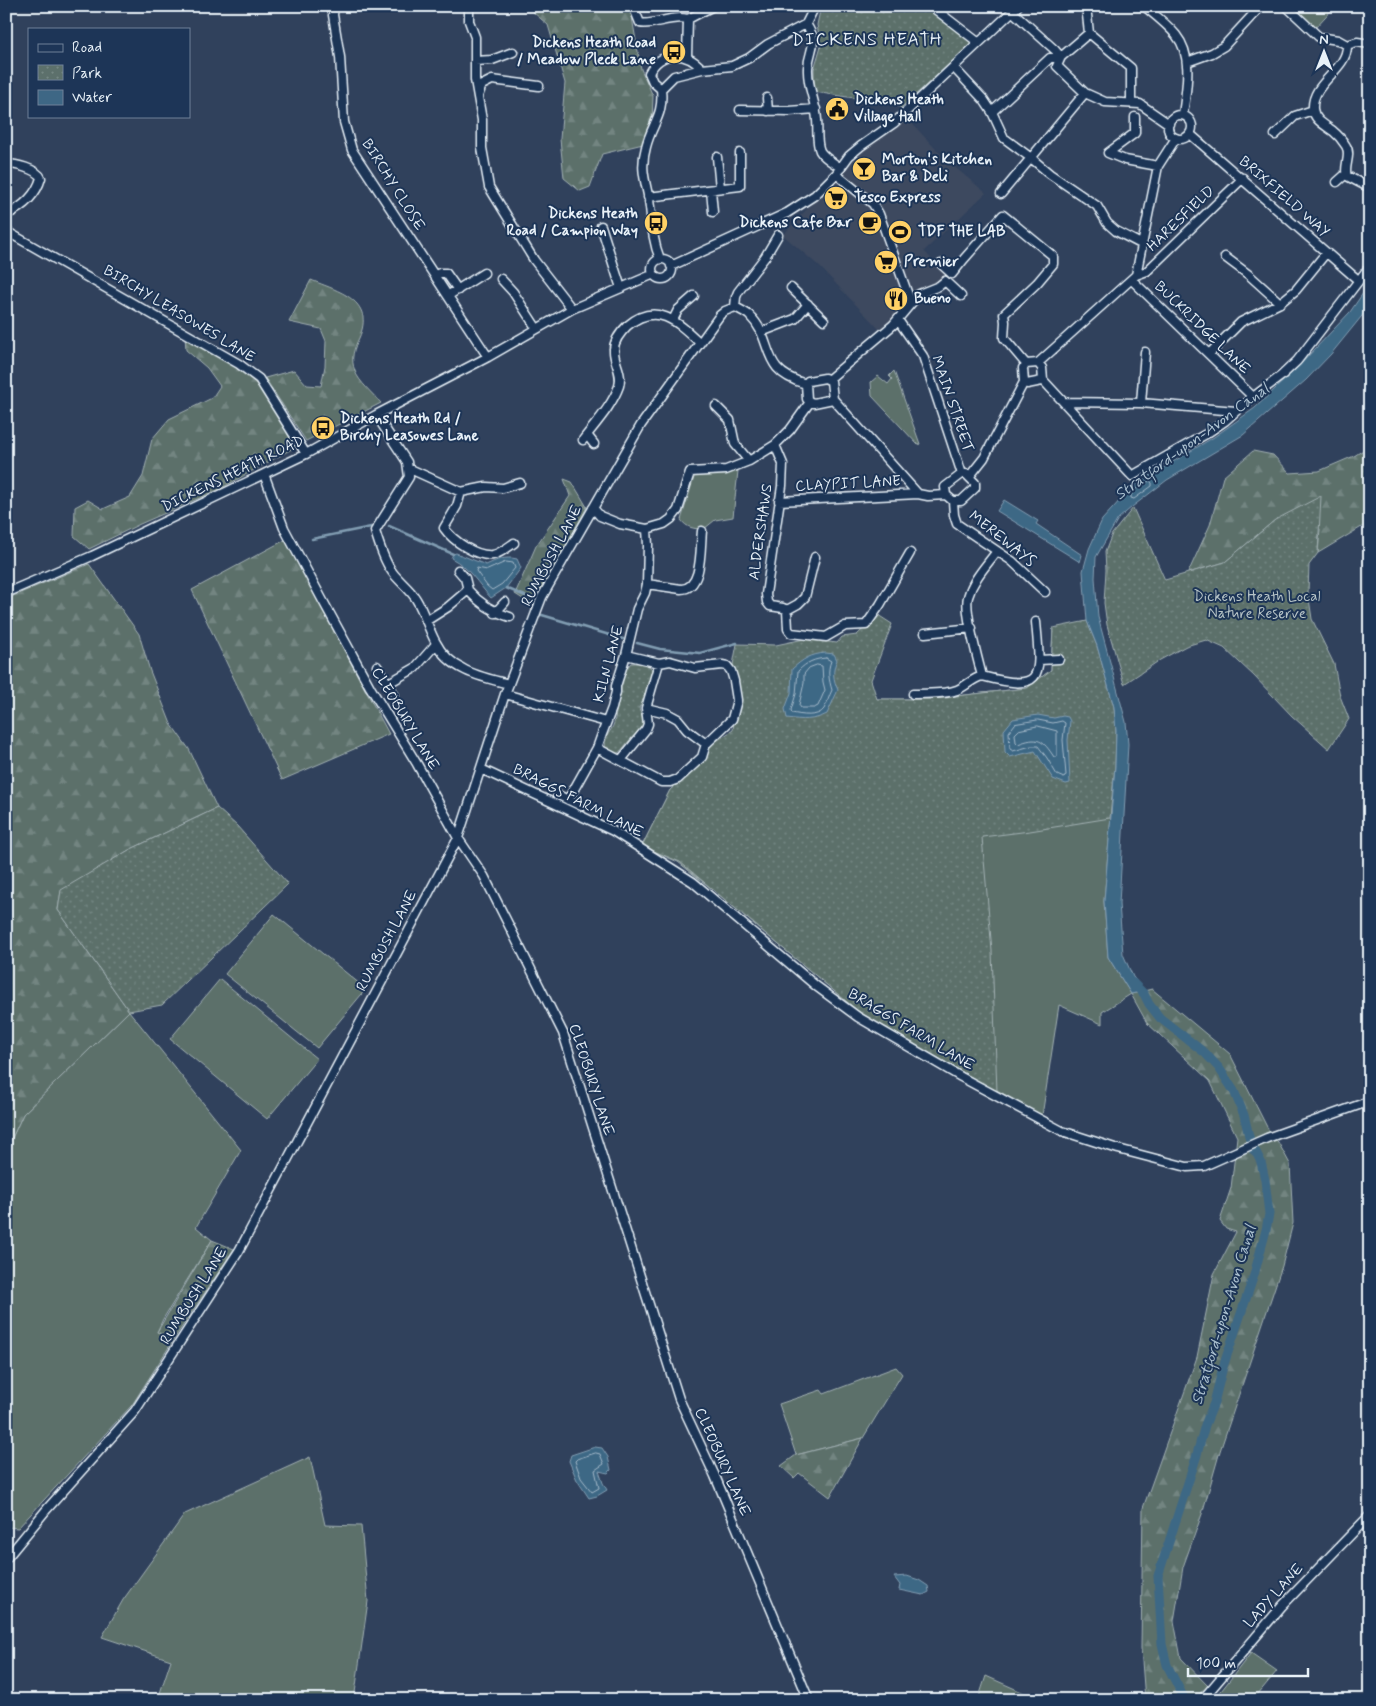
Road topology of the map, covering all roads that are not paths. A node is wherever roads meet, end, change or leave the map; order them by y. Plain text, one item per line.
1 (334, 6) edge
2 (633, 6) edge
3 (713, 6) edge
4 (816, 6) edge
5 (931, 6) edge
6 (1086, 6) edge
7 (1144, 6) edge
8 (1261, 6) edge
9 (1286, 6) edge
10 (1016, 9) edge
11 (469, 10) dead end
12 (688, 19) junction
13 (806, 24) junction
14 (1089, 32) junction
15 (979, 43) junction
16 (1370, 44) edge
17 (1347, 45) junction
18 (514, 52) dead end
19 (687, 57) junction
20 (1061, 57) junction
21 (475, 61) junction
22 (1187, 62) junction
23 (954, 68) junction
24 (702, 69) junction
25 (539, 86) dead end
26 (661, 89) junction
27 (1085, 93) junction
28 (478, 97) junction
29 (767, 98) dead end
30 (1134, 108) junction
31 (816, 109) junction
32 (740, 110) dead end
33 (1313, 110) junction
34 (768, 111) junction
35 (992, 112) junction
36 (1183, 116) junction
37 (1169, 124) junction
38 (1190, 134) junction
39 (1276, 136) dead end
40 (1176, 138) junction
41 (740, 154) dead end
42 (717, 157) dead end
43 (1031, 158) junction
44 (6, 164) edge
45 (1158, 166) junction
46 (838, 171) junction
47 (1346, 174) junction
48 (1243, 178) junction
49 (1336, 182) dead end
50 (720, 188) junction
51 (1370, 188) edge
52 (711, 190) junction
53 (1002, 194) dead end
54 (648, 197) junction
55 (713, 212) dead end
56 (786, 213) junction
57 (6, 215) edge
58 (792, 221) dead end
59 (601, 226) dead end
60 (6, 231) edge
61 (778, 235) dead end
62 (1141, 244) junction
63 (1326, 253) junction
64 (1225, 257) dead end
65 (660, 259) junction
66 (941, 264) dead end
67 (671, 266) junction
68 (1370, 266) edge
69 (484, 273) dead end
70 (654, 274) junction
71 (435, 275) junction
72 (1134, 277) junction
73 (501, 279) dead end
74 (1358, 280) junction
75 (621, 288) junction
76 (792, 288) dead end
77 (458, 290) junction
78 (449, 295) junction
79 (694, 296) dead end
80 (961, 296) dead end
81 (911, 303) junction
82 (1280, 303) junction
83 (808, 304) junction
84 (735, 307) junction
85 (572, 309) junction
86 (673, 320) junction
87 (824, 320) dead end
88 (898, 320) junction
89 (537, 330) junction
90 (761, 332) junction
91 (700, 342) junction
92 (1145, 352) dead end
93 (1209, 354) junction
94 (488, 357) junction
95 (1038, 363) junction
96 (1026, 364) junction
97 (829, 379) junction
98 (1043, 380) junction
99 (1024, 382) junction
100 (806, 384) junction
101 (833, 399) junction
102 (1248, 401) junction
103 (810, 402) junction
104 (1064, 402) junction
105 (1141, 403) junction
106 (716, 406) dead end
107 (1236, 411) junction
108 (376, 415) junction
109 (594, 444) dead end
110 (775, 445) junction
111 (306, 454) junction
112 (749, 461) junction
113 (408, 468) junction
114 (264, 474) junction
115 (965, 475) junction
116 (520, 483) dead end
117 (461, 492) junction
118 (918, 494) junction
119 (946, 495) junction
120 (779, 501) junction
121 (953, 501) junction
122 (593, 508) junction
123 (647, 529) junction
124 (702, 531) dead end
125 (514, 542) dead end
126 (997, 552) junction
127 (910, 553) dead end
128 (815, 557) dead end
129 (458, 570) dead end
130 (647, 584) junction
131 (681, 589) junction
132 (468, 590) junction
133 (1044, 592) dead end
134 (6, 593) edge
135 (680, 599) dead end
136 (505, 602) dead end
137 (787, 610) junction
138 (496, 613) junction
139 (510, 618) dead end
140 (426, 621) junction
141 (1036, 622) dead end
142 (972, 628) junction
143 (925, 633) dead end
144 (436, 644) junction
145 (626, 656) junction
146 (1039, 660) junction
147 (1059, 660) dead end
148 (659, 663) junction
149 (377, 666) dead end
150 (982, 676) junction
151 (387, 684) junction
152 (509, 684) junction
153 (394, 694) dead end
154 (505, 694) junction
155 (913, 694) dead end
156 (646, 708) junction
157 (606, 722) junction
158 (706, 744) junction
159 (596, 748) junction
160 (621, 760) junction
161 (481, 769) junction
162 (558, 795) dead end
163 (568, 800) junction
164 (581, 806) dead end
165 (458, 838) junction
166 (1370, 1101) edge
167 (1370, 1515) edge
168 (6, 1559) edge
169 (809, 1700) edge
170 (1202, 1700) edge

1 - 71 street, BIRCHY CLOSE
2 - 12 street
3 - 12 street
4 - 13 street
5 - 15 street
6 - 14 street
7 - 22 street
8 - 22 street
9 - 17 street
10 - 15 street
10 - 20 street
11 - 21 street
12 - 19 street
13 - 24 street
13 - 31 street
14 - 20 street
14 - 30 street
15 - 23 street
16 - 17 street
17 - 33 street
18 - 21 street
19 - 24 street
19 - 26 street
20 - 27 street
20 - 35 street
21 - 28 street
22 - 36 street
23 - 35 street
23 - 46 street
24 - 26 street
25 - 28 street
26 - 54 street
27 - 30 street
27 - 43 street
28 - 85 street
29 - 34 street
30 - 37 street
30 - 45 street
31 - 34 street
31 - 46 street
32 - 34 street
33 - 39 street
33 - 47 street
35 - 43 street
36 - 37 street
36 - 38 street
37 - 40 street
38 - 40 street
38 - 48 street, BRIXFIELD WAY
40 - 45 street
41 - 50 street
42 - 50 street
43 - 53 street
43 - 62 street
44 - 57 street
45 - 62 street
46 - 56 street
46 - 81 street
47 - 49 street
47 - 51 street
48 - 63 street, BRIXFIELD WAY
48 - 72 street, HARESFIELD
50 - 52 street
52 - 54 street
52 - 55 street
54 - 65 street
56 - 58 street
56 - 67 street
59 - 75 street
60 - 111 street, BIRCHY LEASOWES LANE
61 - 84 street
62 - 72 street
63 - 74 street, BRIXFIELD WAY
63 - 82 street
64 - 82 street
65 - 67 street
65 - 70 street
66 - 96 street
67 - 70 street
68 - 74 street
69 - 77 street
70 - 75 street, DICKENS HEATH ROAD
71 - 77 street
71 - 78 street, BIRCHY CLOSE
72 - 93 street, BUCKRIDGE LANE
72 - 95 street
73 - 89 street
74 - 102 street
75 - 85 street, DICKENS HEATH ROAD
76 - 83 street
77 - 78 street
78 - 94 street, BIRCHY CLOSE
79 - 86 street
80 - 81 street
81 - 88 street
82 - 93 street
83 - 87 street
83 - 90 street
84 - 90 street
84 - 91 street, RUMBUSH LANE
85 - 89 street, DICKENS HEATH ROAD
86 - 91 street
86 - 109 street
88 - 97 street
88 - 115 street, MAIN STREET
89 - 94 street, DICKENS HEATH ROAD
90 - 100 street
91 - 122 street, RUMBUSH LANE
92 - 105 street
93 - 102 street, BUCKRIDGE LANE
94 - 108 street, DICKENS HEATH ROAD
95 - 96 street
95 - 98 street
96 - 99 street
97 - 100 street
97 - 101 street
98 - 99 street
98 - 104 street
99 - 115 street
100 - 103 street
101 - 103 street
101 - 118 street
102 - 107 street
103 - 110 street
104 - 105 street
104 - 107 street
105 - 107 street
106 - 112 street
108 - 111 street, DICKENS HEATH ROAD
108 - 113 street
110 - 112 street
110 - 120 street, ALDERSHAWS
111 - 114 street, DICKENS HEATH ROAD
112 - 123 street
113 - 117 street
113 - 140 street
114 - 134 street, DICKENS HEATH ROAD
114 - 165 street, CLEOBURY LANE
115 - 119 street
115 - 121 street
116 - 117 street
117 - 125 street
118 - 119 street
118 - 120 street, CLAYPIT LANE
119 - 121 street
120 - 137 street, ALDERSHAWS
121 - 126 street, MEREWAYS
122 - 123 street
122 - 152 street, RUMBUSH LANE
123 - 130 street, KILN LANE
124 - 131 street
126 - 133 street, MEREWAYS
126 - 142 street
127 - 137 street
128 - 137 street
129 - 132 street
130 - 131 street
130 - 145 street, KILN LANE
131 - 135 street
132 - 138 street
132 - 140 street
136 - 138 street
138 - 139 street
140 - 144 street
141 - 146 street
142 - 143 street
142 - 150 street
144 - 151 street
144 - 152 street
145 - 148 street
145 - 157 street, KILN LANE
146 - 147 street
146 - 150 street
148 - 156 street
148 - 158 street
149 - 151 street
150 - 155 street
151 - 153 street
152 - 154 street, RUMBUSH LANE
154 - 157 street
154 - 161 street, RUMBUSH LANE
156 - 158 street
156 - 160 street
157 - 159 street, KILN LANE
158 - 160 street
159 - 160 street
159 - 163 street, KILN LANE
161 - 165 street, RUMBUSH LANE
161 - 166 street, BRAGGS FARM LANE
162 - 163 street
163 - 164 street
165 - 168 street, RUMBUSH LANE
165 - 169 street, CLEOBURY LANE
167 - 170 street, LADY LANE

